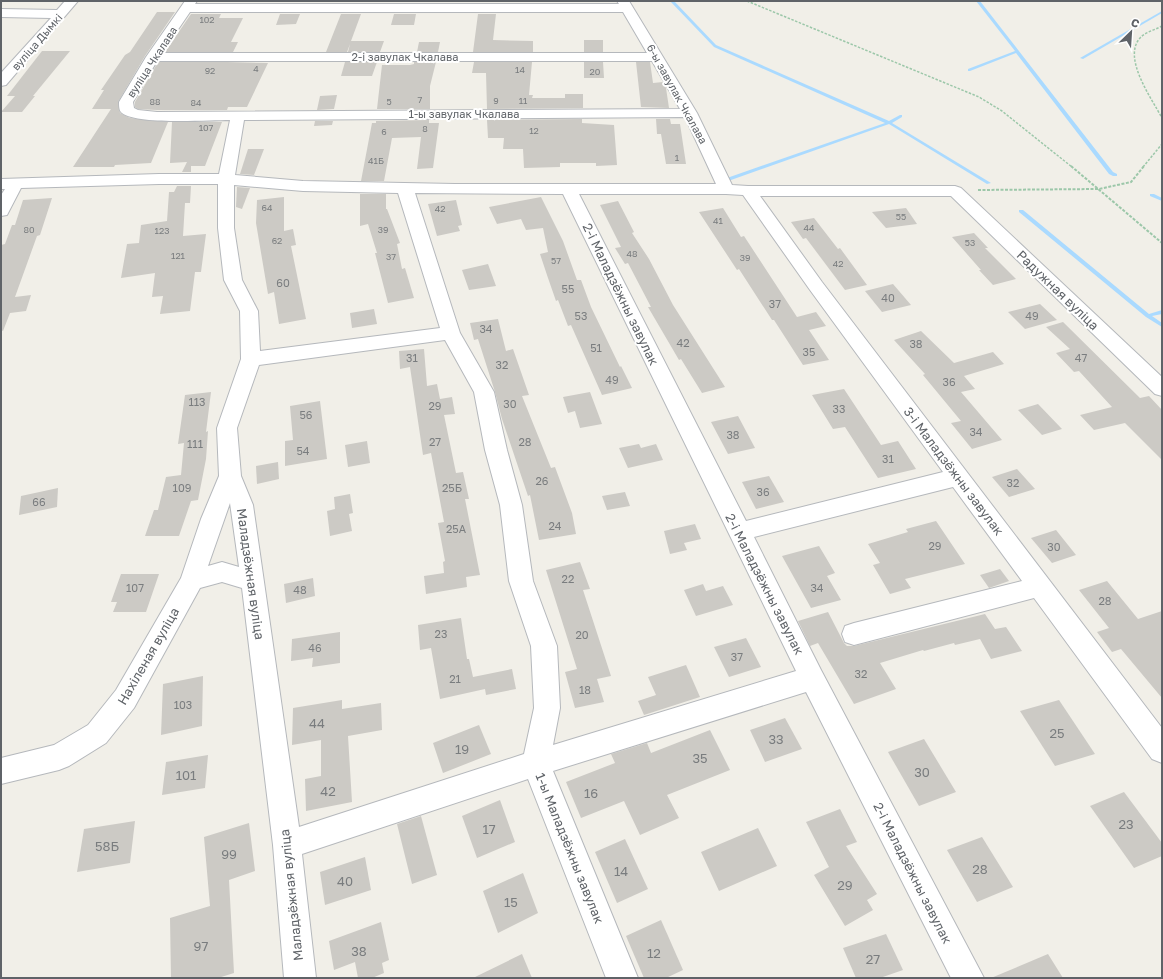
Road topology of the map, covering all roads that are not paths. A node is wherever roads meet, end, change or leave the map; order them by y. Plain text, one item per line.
1 (14, 1) edge
2 (72, 1) edge
3 (189, 5) edge
4 (625, 5) edge
5 (2, 13) edge
6 (61, 14) junction
7 (153, 57) junction
8 (657, 57) junction
9 (1, 82) edge
10 (690, 113) junction
11 (238, 115) junction
12 (226, 179) junction
13 (8, 184) edge
14 (406, 188) junction
15 (568, 188) junction
16 (726, 189) junction
17 (748, 191) junction
18 (1, 211) edge
19 (451, 333) junction
20 (251, 359) junction
21 (1162, 389) edge
22 (230, 476) junction
23 (958, 477) junction
24 (739, 532) junction
25 (192, 580) junction
26 (253, 581) junction
27 (1040, 586) junction
28 (854, 634) dead end
29 (812, 678) junction
30 (1162, 750) edge
31 (536, 763) junction
32 (1, 771) edge
33 (287, 845) junction
34 (300, 978) edge
35 (622, 978) edge
36 (968, 978) edge

1 - 5 street
2 - 6 street, вуліца Дымкі
3 - 4 street
3 - 7 street, вуліца Чкалава
4 - 8 street, 6-ы завулак Чкалава
5 - 6 street
6 - 9 street, вуліца Дымкі
7 - 8 street, 2-і завулак Чкалава
7 - 11 street, вуліца Чкалава
8 - 10 street, 6-ы завулак Чкалава
10 - 11 street, 1-ы завулак Чкалава
10 - 16 street, 6-ы завулак Чкалава
11 - 12 street, Маладзёжная вуліца
12 - 13 street
12 - 14 street
12 - 20 street, Маладзёжная вуліца
13 - 18 street
14 - 15 street
14 - 19 street, 1-ы Маладзёжны завулак
15 - 16 street
15 - 24 street, 2-і Маладзёжны завулак
16 - 17 street
17 - 21 street, Радужная вуліца
17 - 23 street, 3-і Маладзёжны завулак
19 - 20 street
19 - 31 street, 1-ы Маладзёжны завулак
20 - 22 street, Маладзёжная вуліца
22 - 25 street, Нахіленая вуліца
22 - 26 street, Маладзёжная вуліца
23 - 24 street
23 - 27 street, 3-і Маладзёжны завулак
24 - 29 street, 2-і Маладзёжны завулак
25 - 26 street
25 - 32 street, Нахіленая вуліца
26 - 33 street, Маладзёжная вуліца
27 - 28 street
27 - 30 street, 3-і Маладзёжны завулак
29 - 31 street
29 - 36 street, 2-і Маладзёжны завулак
31 - 33 street
31 - 35 street, 1-ы Маладзёжны завулак
33 - 34 street, Маладзёжная вуліца

